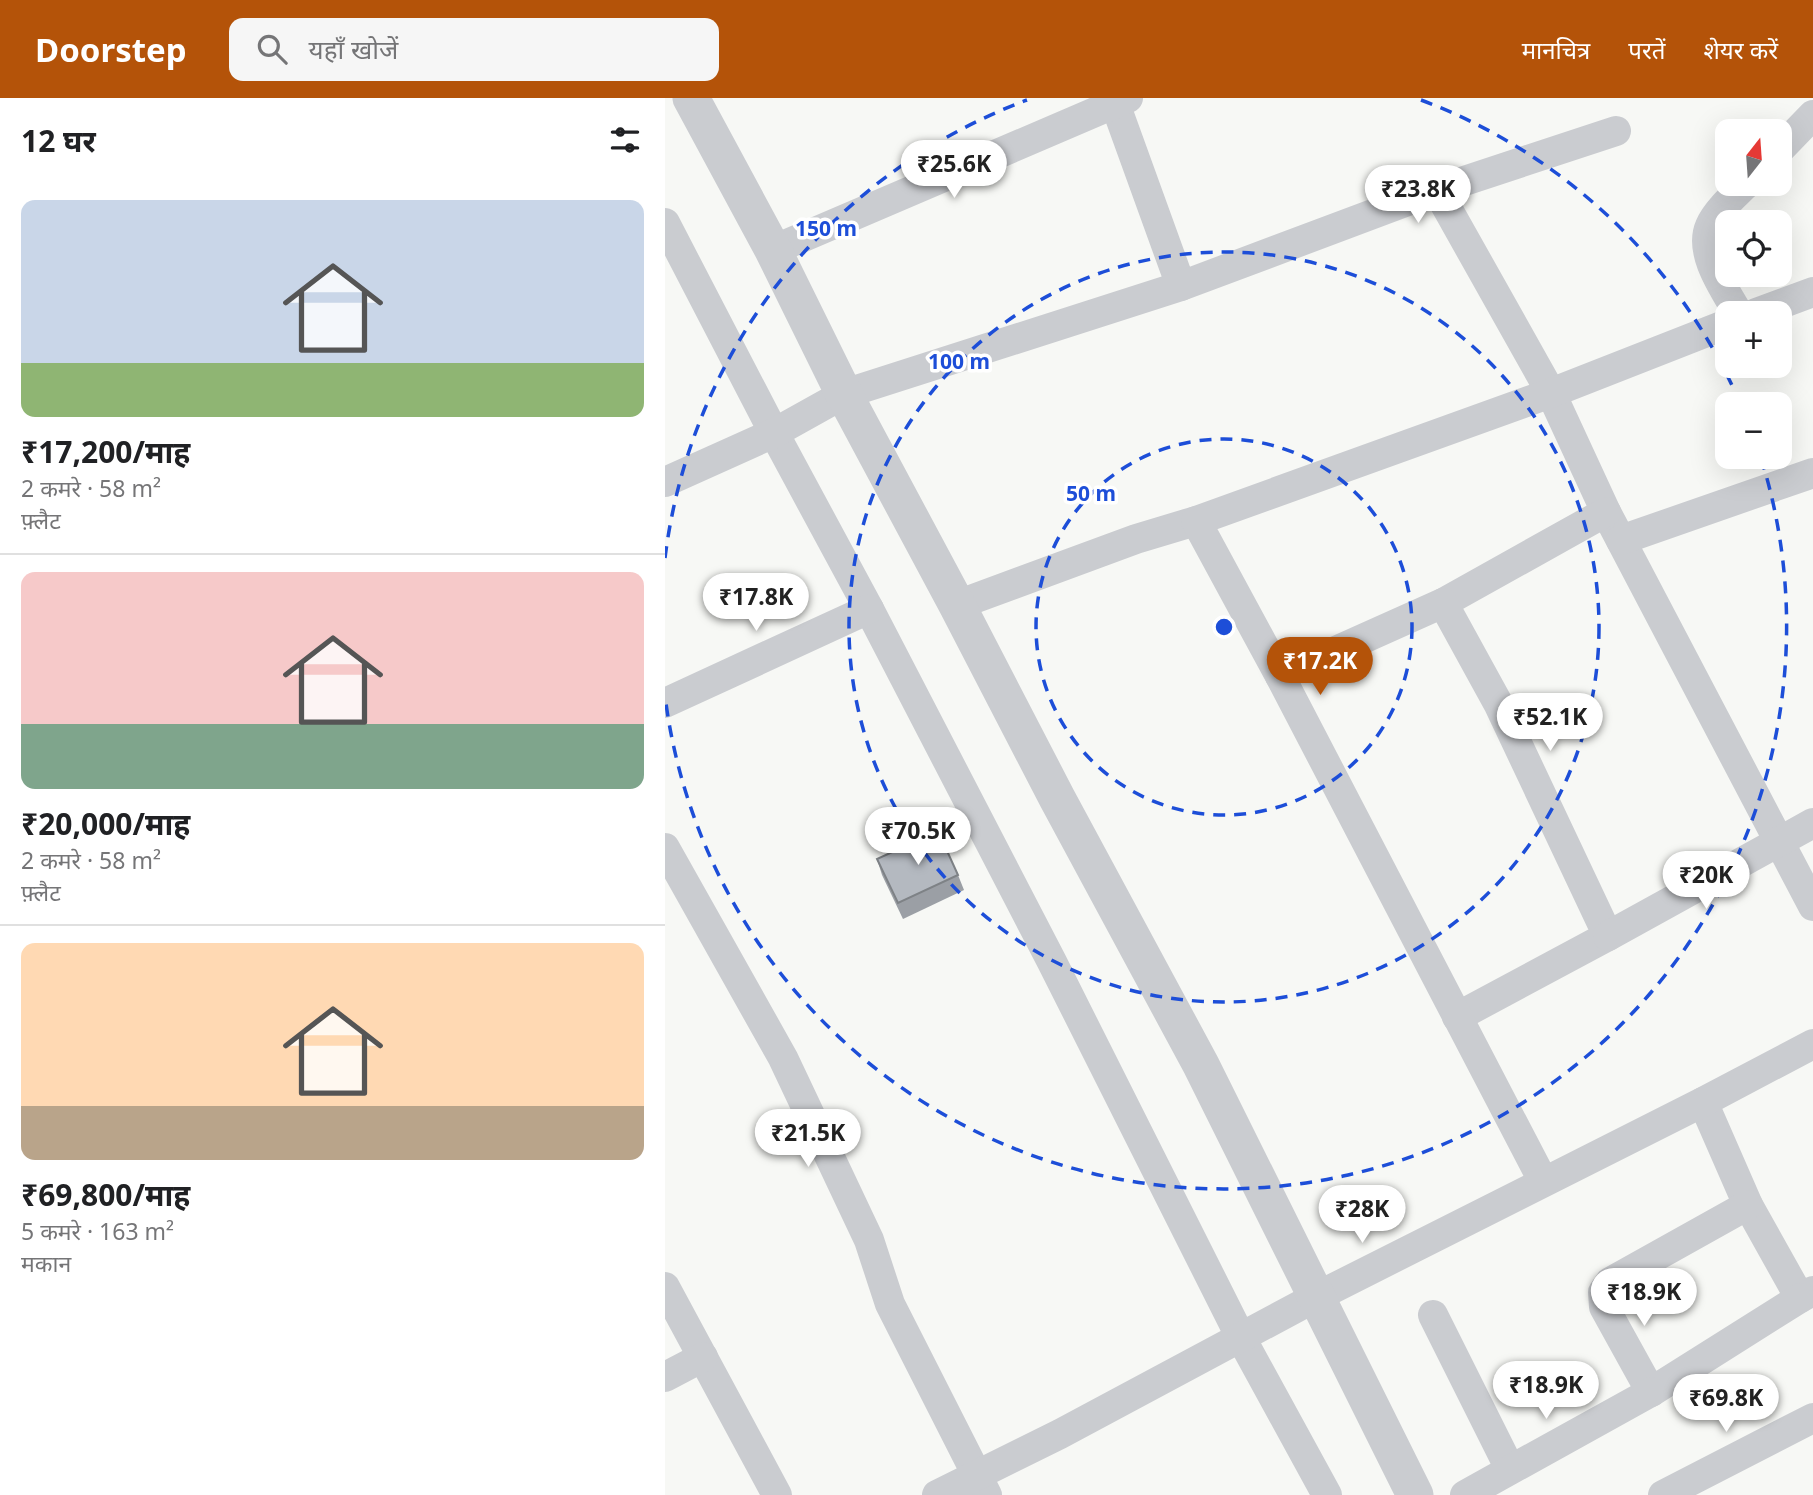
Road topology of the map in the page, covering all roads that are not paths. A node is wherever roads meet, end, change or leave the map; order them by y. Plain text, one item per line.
1 (691, 98) edge
2 (1118, 100) edge
3 (1813, 114) edge
4 (1616, 131) dead end
5 (1792, 136) edge
6 (1437, 190) junction
7 (1734, 196) edge
8 (665, 223) edge
9 (773, 250) junction
10 (1181, 286) junction
11 (1813, 292) edge
12 (1732, 301) edge
13 (1789, 301) edge
14 (1715, 329) edge
15 (1551, 393) junction
16 (844, 394) junction
17 (774, 433) junction
18 (665, 482) edge
19 (1809, 484) edge
20 (1606, 512) junction
21 (1196, 521) junction
22 (1621, 540) junction
23 (1443, 603) junction
24 (957, 605) junction
25 (869, 609) junction
26 (1280, 676) junction
27 (665, 704) edge
28 (1813, 823) edge
29 (1779, 841) junction
30 (665, 848) edge
31 (1813, 906) edge
32 (1608, 936) junction
33 (1457, 1017) junction
34 (1813, 1044) edge
35 (1703, 1102) junction
36 (1543, 1181) junction
37 (1748, 1205) junction
38 (665, 1287) edge
39 (1806, 1294) edge
40 (1317, 1297) junction
41 (1433, 1315) dead end
42 (1240, 1336) junction
43 (703, 1357) junction
44 (665, 1377) edge
45 (1651, 1392) junction
46 (1813, 1418) edge
47 (1510, 1469) junction
48 (981, 1485) edge
49 (777, 1495) edge
50 (937, 1495) edge
51 (1327, 1495) edge
52 (1415, 1495) edge
53 (1465, 1495) edge
54 (1663, 1495) edge

1 - 9 street
2 - 9 street
2 - 10 street
3 - 5 street
4 - 6 street
6 - 10 street
6 - 15 street
7 - 12 street
8 - 17 street
9 - 16 street
10 - 16 street
11 - 13 street
14 - 15 street
15 - 20 street
15 - 21 street
16 - 17 street
16 - 24 street
17 - 18 street
17 - 25 street
19 - 22 street
20 - 22 street
20 - 23 street
21 - 24 street
21 - 26 street
22 - 29 street
23 - 26 street
23 - 32 street
24 - 40 street
25 - 27 street
25 - 42 street
26 - 33 street
28 - 29 street
29 - 31 street
29 - 32 street
30 - 48 street
32 - 33 street
33 - 36 street
34 - 35 street
35 - 36 street
35 - 37 street
36 - 40 street
37 - 39 street
37 - 45 street
38 - 43 street
39 - 45 street
40 - 42 street
40 - 52 street
41 - 47 street
42 - 48 street
42 - 51 street
43 - 44 street
43 - 49 street
45 - 47 street
46 - 54 street
47 - 53 street
48 - 50 street

